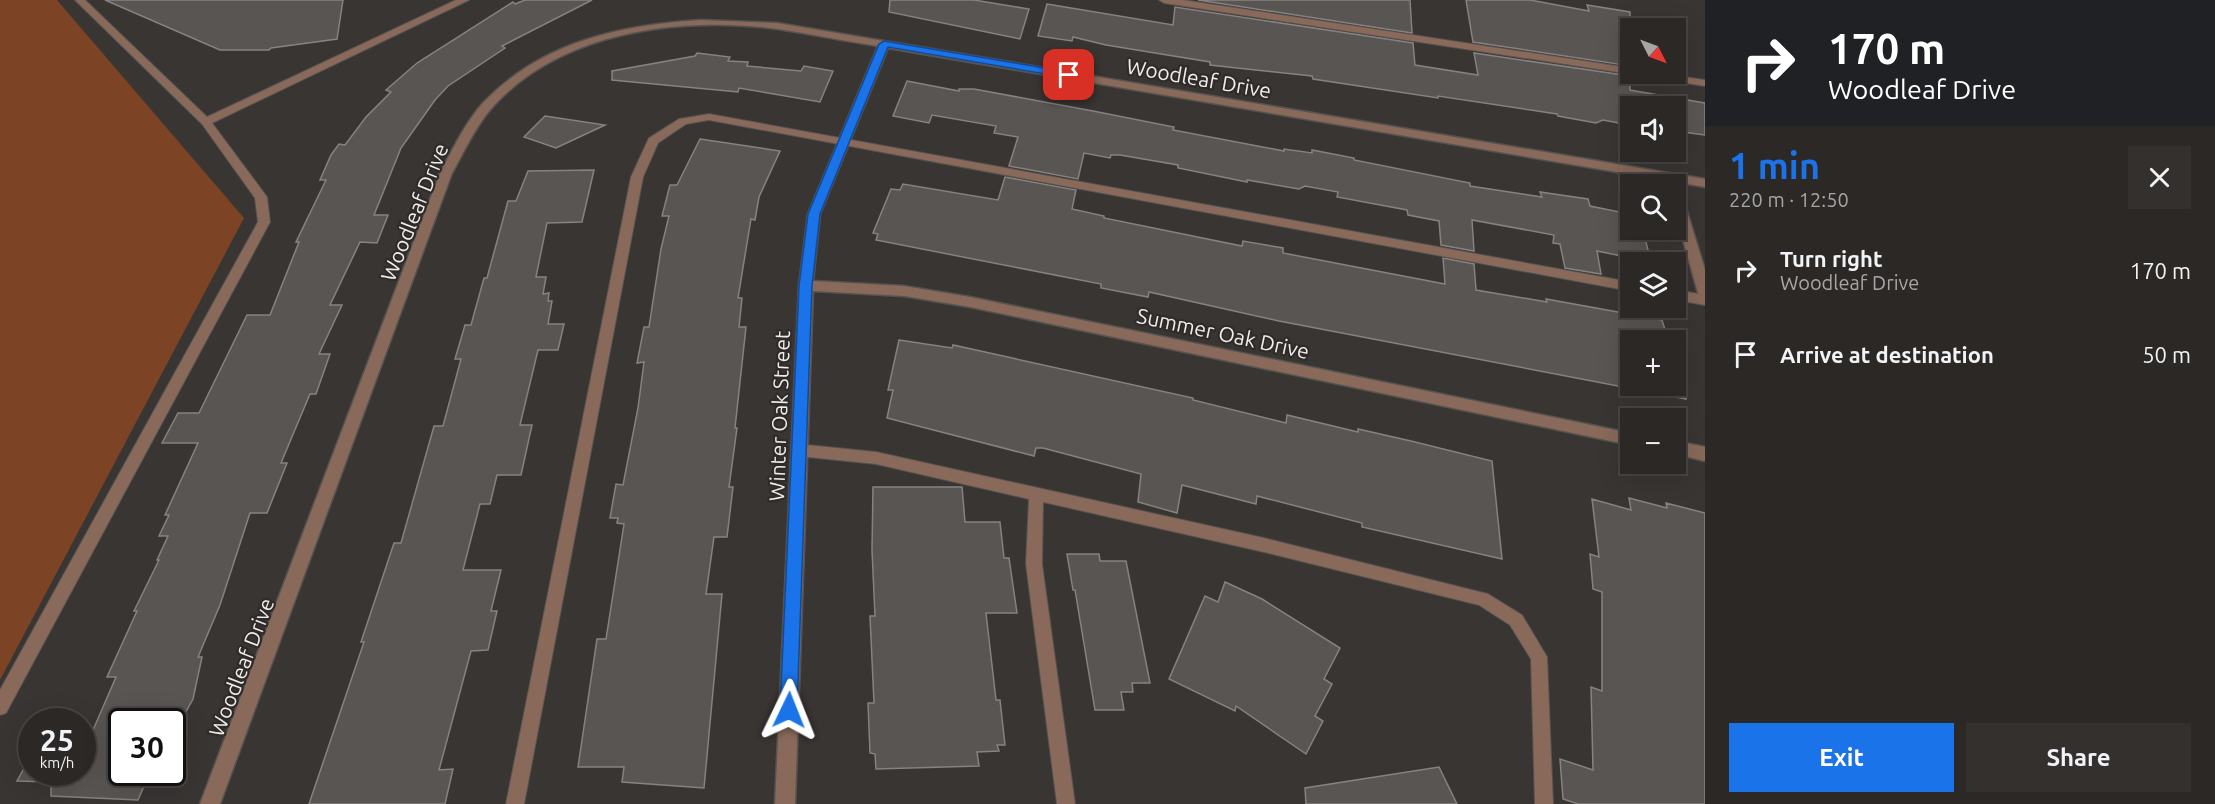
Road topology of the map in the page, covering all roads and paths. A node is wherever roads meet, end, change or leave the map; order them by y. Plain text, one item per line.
1 (80, 0) edge
2 (464, 0) edge
3 (1164, 0) edge
4 (884, 44) junction
5 (1620, 69) edge
6 (1686, 80) edge
7 (1705, 83) edge
8 (206, 122) junction
9 (842, 143) junction
10 (1631, 174) edge
11 (1686, 182) edge
12 (1705, 183) edge
13 (1686, 229) edge
14 (1620, 285) edge
15 (806, 286) junction
16 (1705, 293) edge
17 (1686, 297) edge
18 (1705, 300) edge
19 (1620, 437) edge
20 (798, 450) junction
21 (1686, 450) edge
22 (1705, 454) edge
23 (1036, 496) junction
24 (0, 707) edge
25 (210, 804) edge
26 (515, 804) edge
27 (785, 804) edge
28 (1066, 804) edge
29 (1544, 804) edge

1 - 8 lane
2 - 8 lane
3 - 5 lane
4 - 9 street, Winter Oak Street
4 - 10 street, Woodleaf Drive
4 - 25 street, Woodleaf Drive
6 - 7 lane
8 - 24 lane
9 - 14 lane
9 - 15 street, Winter Oak Street
9 - 26 lane
11 - 12 street, Woodleaf Drive
13 - 16 street
15 - 19 street, Summer Oak Drive
15 - 20 street, Winter Oak Street
17 - 18 lane
20 - 23 lane
20 - 27 street, Winter Oak Street
21 - 22 street
23 - 28 lane
23 - 29 lane

